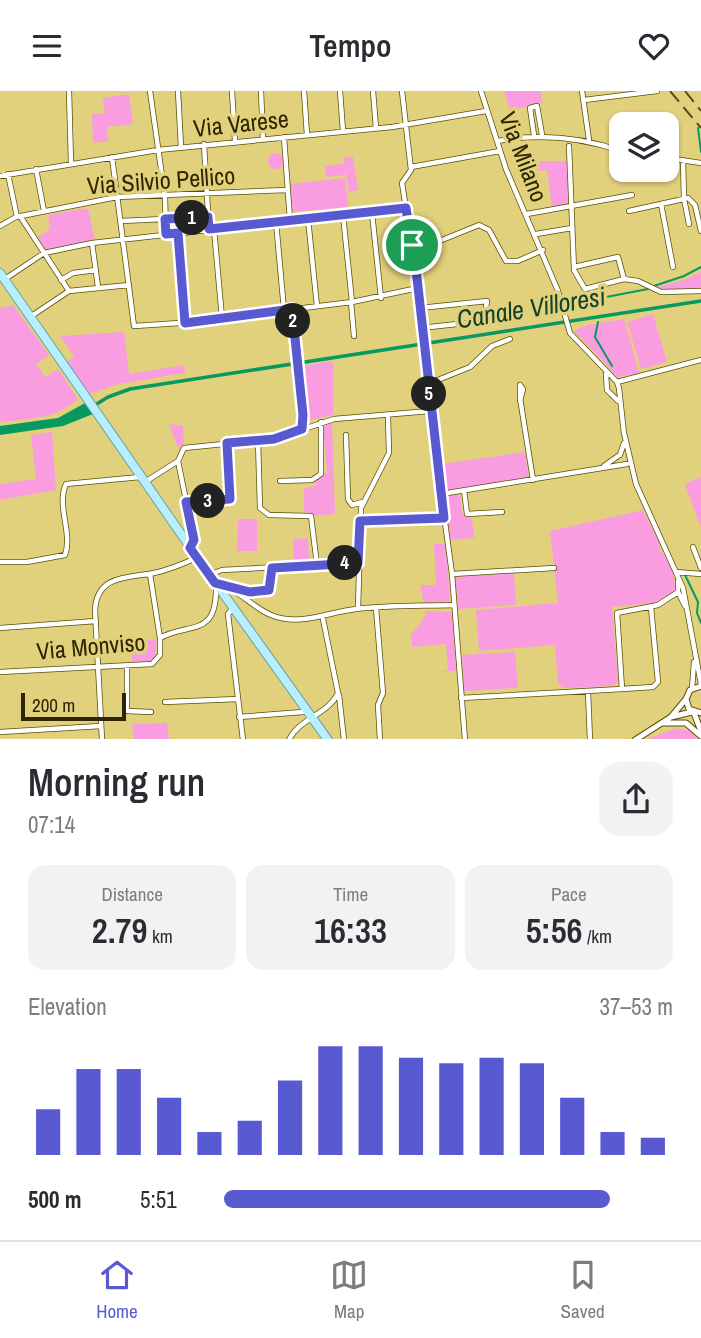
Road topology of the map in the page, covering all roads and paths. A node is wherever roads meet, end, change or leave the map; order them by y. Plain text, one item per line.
1 (69, 91) edge
2 (150, 91) edge
3 (178, 91) edge
4 (232, 91) edge
5 (261, 91) edge
6 (304, 91) edge
7 (340, 91) edge
8 (373, 91) edge
9 (402, 91) edge
10 (481, 91) edge
11 (582, 91) edge
12 (657, 91) edge
13 (584, 100) junction
14 (486, 111) junction
15 (405, 125) junction
16 (376, 128) junction
17 (343, 131) junction
18 (307, 135) junction
19 (534, 135) junction
20 (542, 135) junction
21 (284, 137) junction
22 (264, 139) junction
23 (235, 141) junction
24 (498, 141) junction
25 (589, 141) junction
26 (569, 142) junction
27 (204, 144) junction
28 (181, 147) junction
29 (609, 147) edge
30 (158, 150) junction
31 (500, 151) junction
32 (112, 157) junction
33 (679, 160) edge
34 (683, 160) junction
35 (71, 163) junction
36 (701, 163) edge
37 (410, 164) junction
38 (0, 167) edge
39 (36, 169) junction
40 (8, 174) junction
41 (1, 176) edge
42 (288, 190) junction
43 (207, 193) junction
44 (164, 195) junction
45 (632, 195) dead end
46 (117, 197) junction
47 (684, 198) junction
48 (661, 204) junction
49 (571, 205) junction
50 (406, 208) junction
51 (44, 211) junction
52 (629, 211) dead end
53 (372, 213) junction
54 (527, 214) junction
55 (343, 215) junction
56 (18, 217) junction
57 (208, 217) junction
58 (165, 219) junction
59 (308, 219) junction
60 (290, 220) junction
61 (121, 221) junction
62 (276, 222) junction
63 (689, 224) dead end
64 (0, 226) edge
65 (572, 228) junction
66 (212, 229) junction
67 (701, 231) edge
68 (178, 233) junction
69 (166, 234) junction
70 (536, 234) junction
71 (123, 239) junction
72 (92, 243) junction
73 (412, 245) junction
74 (543, 250) junction
75 (42, 253) junction
76 (574, 265) junction
77 (674, 267) dead end
78 (96, 269) junction
79 (2, 276) edge
80 (624, 279) junction
81 (61, 280) junction
82 (129, 285) junction
83 (98, 287) junction
84 (418, 288) junction
85 (69, 291) junction
86 (701, 291) edge
87 (381, 298) junction
88 (351, 302) junction
89 (317, 306) junction
90 (420, 308) junction
91 (292, 309) junction
92 (284, 310) junction
93 (30, 317) junction
94 (222, 318) junction
95 (185, 323) junction
96 (422, 328) junction
97 (354, 336) dead end
98 (510, 339) dead end
99 (701, 360) edge
100 (604, 370) junction
101 (607, 383) junction
102 (428, 384) junction
103 (618, 384) junction
104 (613, 394) junction
105 (520, 401) dead end
106 (621, 409) junction
107 (430, 411) junction
108 (303, 415) junction
109 (388, 417) junction
110 (321, 422) junction
111 (310, 426) junction
112 (302, 429) junction
113 (624, 433) junction
114 (346, 435) dead end
115 (258, 441) junction
116 (227, 443) junction
117 (619, 456) junction
118 (178, 461) junction
119 (626, 461) junction
120 (603, 467) junction
121 (143, 480) junction
122 (533, 480) junction
123 (280, 481) dead end
124 (464, 490) junction
125 (440, 493) junction
126 (186, 502) junction
127 (363, 502) junction
128 (502, 512) dead end
129 (444, 518) junction
130 (360, 521) junction
131 (693, 547) dead end
132 (190, 548) junction
133 (197, 557) junction
134 (0, 562) edge
135 (358, 563) junction
136 (316, 565) junction
137 (272, 568) junction
138 (554, 568) dead end
139 (701, 571) edge
140 (677, 573) junction
141 (150, 574) junction
142 (452, 574) junction
143 (209, 575) junction
144 (216, 584) junction
145 (234, 591) dead end
146 (679, 595) junction
147 (454, 605) junction
148 (651, 607) junction
149 (233, 608) junction
150 (358, 608) junction
151 (376, 608) junction
152 (323, 619) junction
153 (96, 621) junction
154 (0, 628) edge
155 (160, 638) junction
156 (693, 651) junction
157 (701, 661) edge
158 (127, 666) junction
159 (99, 667) junction
160 (0, 672) edge
161 (701, 685) edge
162 (622, 689) junction
163 (692, 689) junction
164 (588, 691) junction
165 (338, 693) junction
166 (461, 698) junction
167 (238, 699) junction
168 (686, 699) junction
169 (165, 702) dead end
170 (151, 712) dead end
171 (303, 712) dead end
172 (696, 713) edge
173 (239, 717) junction
174 (313, 717) junction
175 (671, 717) junction
176 (660, 724) junction
177 (101, 726) junction
178 (0, 732) edge
179 (701, 734) edge
180 (102, 739) edge
181 (243, 739) edge
182 (290, 739) edge
183 (327, 739) edge
184 (344, 739) edge
185 (380, 739) edge
186 (465, 739) edge
187 (590, 739) edge
188 (637, 739) edge

1 - 35 street
2 - 30 street
3 - 28 street
4 - 23 street
5 - 22 street
6 - 18 street
7 - 17 street
8 - 16 street
9 - 15 street
10 - 14 street, Via Milano
11 - 13 street
12 - 13 street
13 - 25 street
14 - 15 street, Via Varese
14 - 24 street, Via Milano
15 - 16 street, Via Varese
15 - 37 street
16 - 17 street, Via Varese
17 - 18 street, Via Varese
18 - 21 street, Via Varese
19 - 20 street
19 - 20 street
19 - 24 street
20 - 26 street
21 - 22 street, Via Varese
21 - 42 street
22 - 23 street, Via Varese
23 - 27 street, Via Varese
24 - 31 street, Via Milano
25 - 26 street
25 - 29 street
26 - 49 street
27 - 28 street, Via Varese
27 - 43 street
28 - 30 street, Via Varese
30 - 32 street, Via Varese
30 - 44 street
31 - 37 street
31 - 54 street, Via Milano
32 - 35 street, Via Varese
32 - 46 street
33 - 34 street
34 - 36 street
34 - 47 street
35 - 39 street, Via Varese
37 - 50 street
38 - 41 street
39 - 40 street, Via Varese
39 - 51 street
40 - 41 street, Via Varese
40 - 56 street
42 - 43 street, Via Silvio Pellico
42 - 60 street
43 - 44 street, Via Silvio Pellico
43 - 57 street
44 - 46 street, Via Silvio Pellico
44 - 58 street
45 - 49 street
46 - 51 street, Via Silvio Pellico
46 - 61 street
47 - 48 street
47 - 63 street
47 - 67 street
48 - 52 street
48 - 77 street
49 - 54 street
49 - 65 street
50 - 53 street
50 - 73 street
51 - 56 street, Via Silvio Pellico
53 - 55 street
53 - 87 street
54 - 70 street, Via Milano
55 - 59 street
55 - 88 street
56 - 64 street, Via Silvio Pellico
56 - 75 street
57 - 58 street
57 - 66 street
58 - 61 street
58 - 69 street
59 - 60 street
59 - 89 street
60 - 62 street
61 - 71 street
62 - 66 street
62 - 92 street
65 - 70 street, Via Milano
65 - 76 street
66 - 68 street
66 - 94 street
68 - 69 street
68 - 95 street
69 - 71 street
70 - 74 street, Via Milano
71 - 72 street
71 - 82 street
72 - 75 street
72 - 78 street
73 - 74 street
73 - 84 street
74 - 100 street, Via Milano
75 - 79 street
75 - 81 street
76 - 80 street
76 - 80 street
78 - 81 street
78 - 83 street
79 - 93 main road
80 - 86 street
81 - 85 street
82 - 83 street
82 - 95 street
83 - 85 street
84 - 87 street
84 - 90 street
85 - 93 street
87 - 88 street
88 - 89 street
88 - 97 street
89 - 91 street
90 - 96 street
90 - 96 street
91 - 92 street
91 - 108 street
92 - 94 street
93 - 121 main road
94 - 95 street
96 - 102 street
98 - 102 street
99 - 103 street
100 - 101 street
100 - 103 street, Via Milano
101 - 103 street
101 - 104 street
102 - 107 street
103 - 104 street
103 - 106 street
104 - 106 street
105 - 122 street
106 - 113 street
107 - 109 street
107 - 125 street
108 - 111 street
108 - 112 street
109 - 110 street
109 - 127 street
110 - 111 street
110 - 123 street
111 - 112 street
112 - 115 street
113 - 117 street
113 - 119 street
114 - 127 street
115 - 116 street
115 - 136 street
116 - 118 street
116 - 126 street
117 - 119 street
117 - 119 street
117 - 120 street
118 - 121 street
118 - 126 street
119 - 120 street
119 - 140 street
120 - 122 street
121 - 132 main road
121 - 134 street
122 - 124 street
124 - 125 street
124 - 128 street
125 - 129 street
126 - 132 street
127 - 130 street
129 - 130 street
129 - 142 street
130 - 135 street
131 - 139 street
132 - 133 main road
133 - 141 street
133 - 143 main road
135 - 136 street
135 - 150 street
136 - 137 street
137 - 143 street
137 - 144 street
138 - 142 street
139 - 140 street
140 - 146 street
141 - 153 street
141 - 155 street
142 - 147 street
143 - 144 main road
144 - 149 main road
144 - 155 street, Via Monviso
145 - 152 street
146 - 148 street
146 - 156 street
147 - 151 street
147 - 166 street
148 - 162 street
148 - 162 street
149 - 167 street
149 - 174 main road
150 - 151 street
150 - 152 street
151 - 185 street
152 - 165 street
153 - 154 street
153 - 159 street
155 - 158 street, Via Monviso
156 - 157 street
156 - 161 street
156 - 163 street
158 - 159 street, Via Monviso
158 - 170 street
159 - 160 street, Via Monviso
159 - 177 street
161 - 163 street
162 - 164 street
163 - 168 street
164 - 166 street
164 - 187 street
165 - 174 street
165 - 184 street
166 - 186 street
167 - 169 street
167 - 173 street
168 - 172 street
168 - 175 street
171 - 173 street
172 - 175 street
172 - 179 street
173 - 181 street
174 - 182 street
174 - 183 main road
175 - 176 street
176 - 179 street
176 - 188 street
177 - 178 street
177 - 180 street

